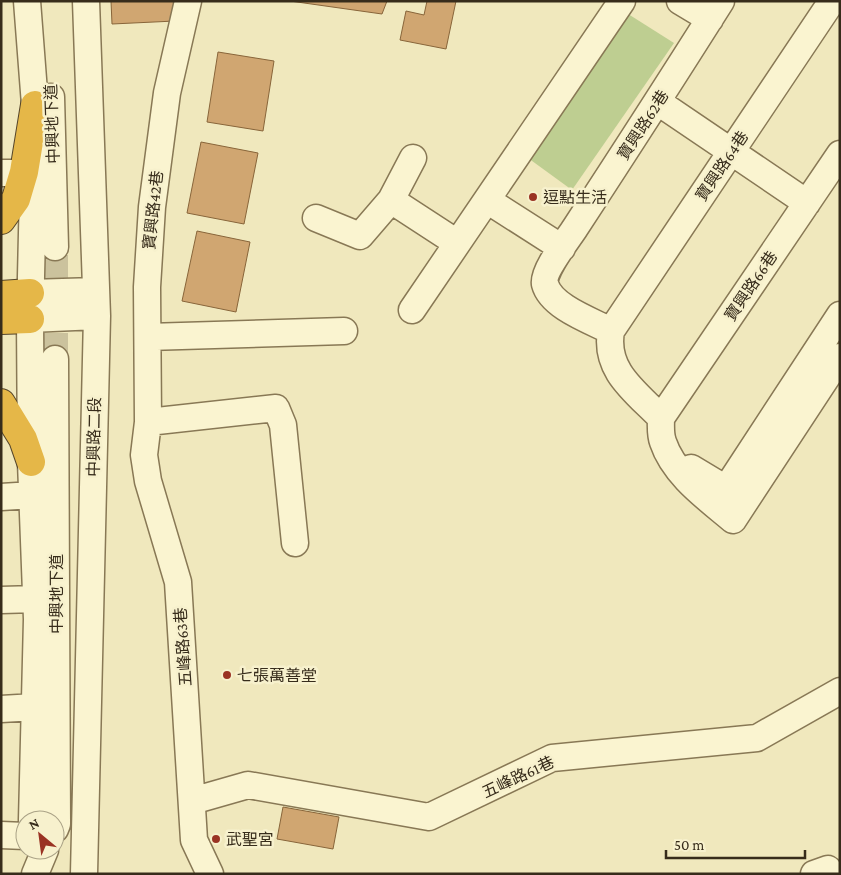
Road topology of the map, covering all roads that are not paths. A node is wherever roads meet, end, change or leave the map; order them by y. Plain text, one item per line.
1 (27, 1) edge
2 (45, 1) edge
3 (86, 1) edge
4 (188, 1) edge
5 (622, 1) edge
6 (680, 1) edge
7 (832, 1) edge
8 (716, 10) edge
9 (658, 102) junction
10 (35, 104) junction
11 (731, 153) junction
12 (840, 154) edge
13 (413, 158) dead end
14 (7, 173) edge
15 (1, 196) edge
16 (390, 200) junction
17 (487, 200) junction
18 (807, 204) junction
19 (316, 218) dead end
20 (1, 220) edge
21 (457, 243) junction
22 (55, 247) tunnel mouth
23 (562, 248) junction
24 (1, 294) edge
25 (96, 303) junction
26 (30, 306) junction
27 (412, 310) dead end
28 (840, 315) edge
29 (1, 320) edge
30 (344, 331) dead end
31 (611, 331) junction
32 (148, 337) junction
33 (840, 357) edge
34 (55, 359) tunnel mouth
35 (1, 403) edge
36 (662, 418) junction
37 (148, 422) junction
38 (1, 424) edge
39 (670, 455) junction
40 (32, 479) junction
41 (1, 497) edge
42 (295, 543) dead end
43 (37, 599) junction
44 (1, 600) edge
45 (840, 691) edge
46 (35, 707) junction
47 (1, 709) edge
48 (192, 801) junction
49 (32, 810) edge
50 (57, 810) edge
51 (1, 836) edge
52 (15, 836) edge
53 (32, 860) edge
54 (41, 860) edge
55 (31, 874) edge
56 (35, 874) edge
57 (84, 874) edge
58 (210, 874) edge

1 - 10 street
2 - 22 street, 中興地下道
3 - 25 street, 中興路二段
4 - 32 street, 寶興路42巷
5 - 17 street
6 - 8 street
7 - 11 street, 寶興路64巷
8 - 9 street, 寶興路62巷
9 - 11 street
9 - 23 street, 寶興路62巷
10 - 14 street
10 - 20 highway
10 - 26 street
11 - 18 street
11 - 31 street, 寶興路64巷
12 - 18 street, 寶興路66巷
13 - 16 street
14 - 15 street
16 - 19 street
16 - 21 street
17 - 21 street
17 - 23 street
18 - 36 street, 寶興路66巷
21 - 27 street
23 - 31 street, 寶興路62巷
24 - 26 highway
25 - 26 street
25 - 57 street, 中興路二段
26 - 29 highway
26 - 40 street
28 - 39 street
30 - 32 street
31 - 36 street
32 - 37 street, 寶興路42巷
33 - 39 street
34 - 50 street, 中興地下道
35 - 40 highway
36 - 39 street
37 - 42 street
37 - 48 street, 五峰路63巷
38 - 40 street
40 - 41 street
40 - 43 street
43 - 44 street
43 - 46 street
45 - 48 street, 五峰路61巷
46 - 47 street
46 - 49 street
48 - 58 street, 五峰路63巷
51 - 52 street
53 - 55 street
54 - 56 street

